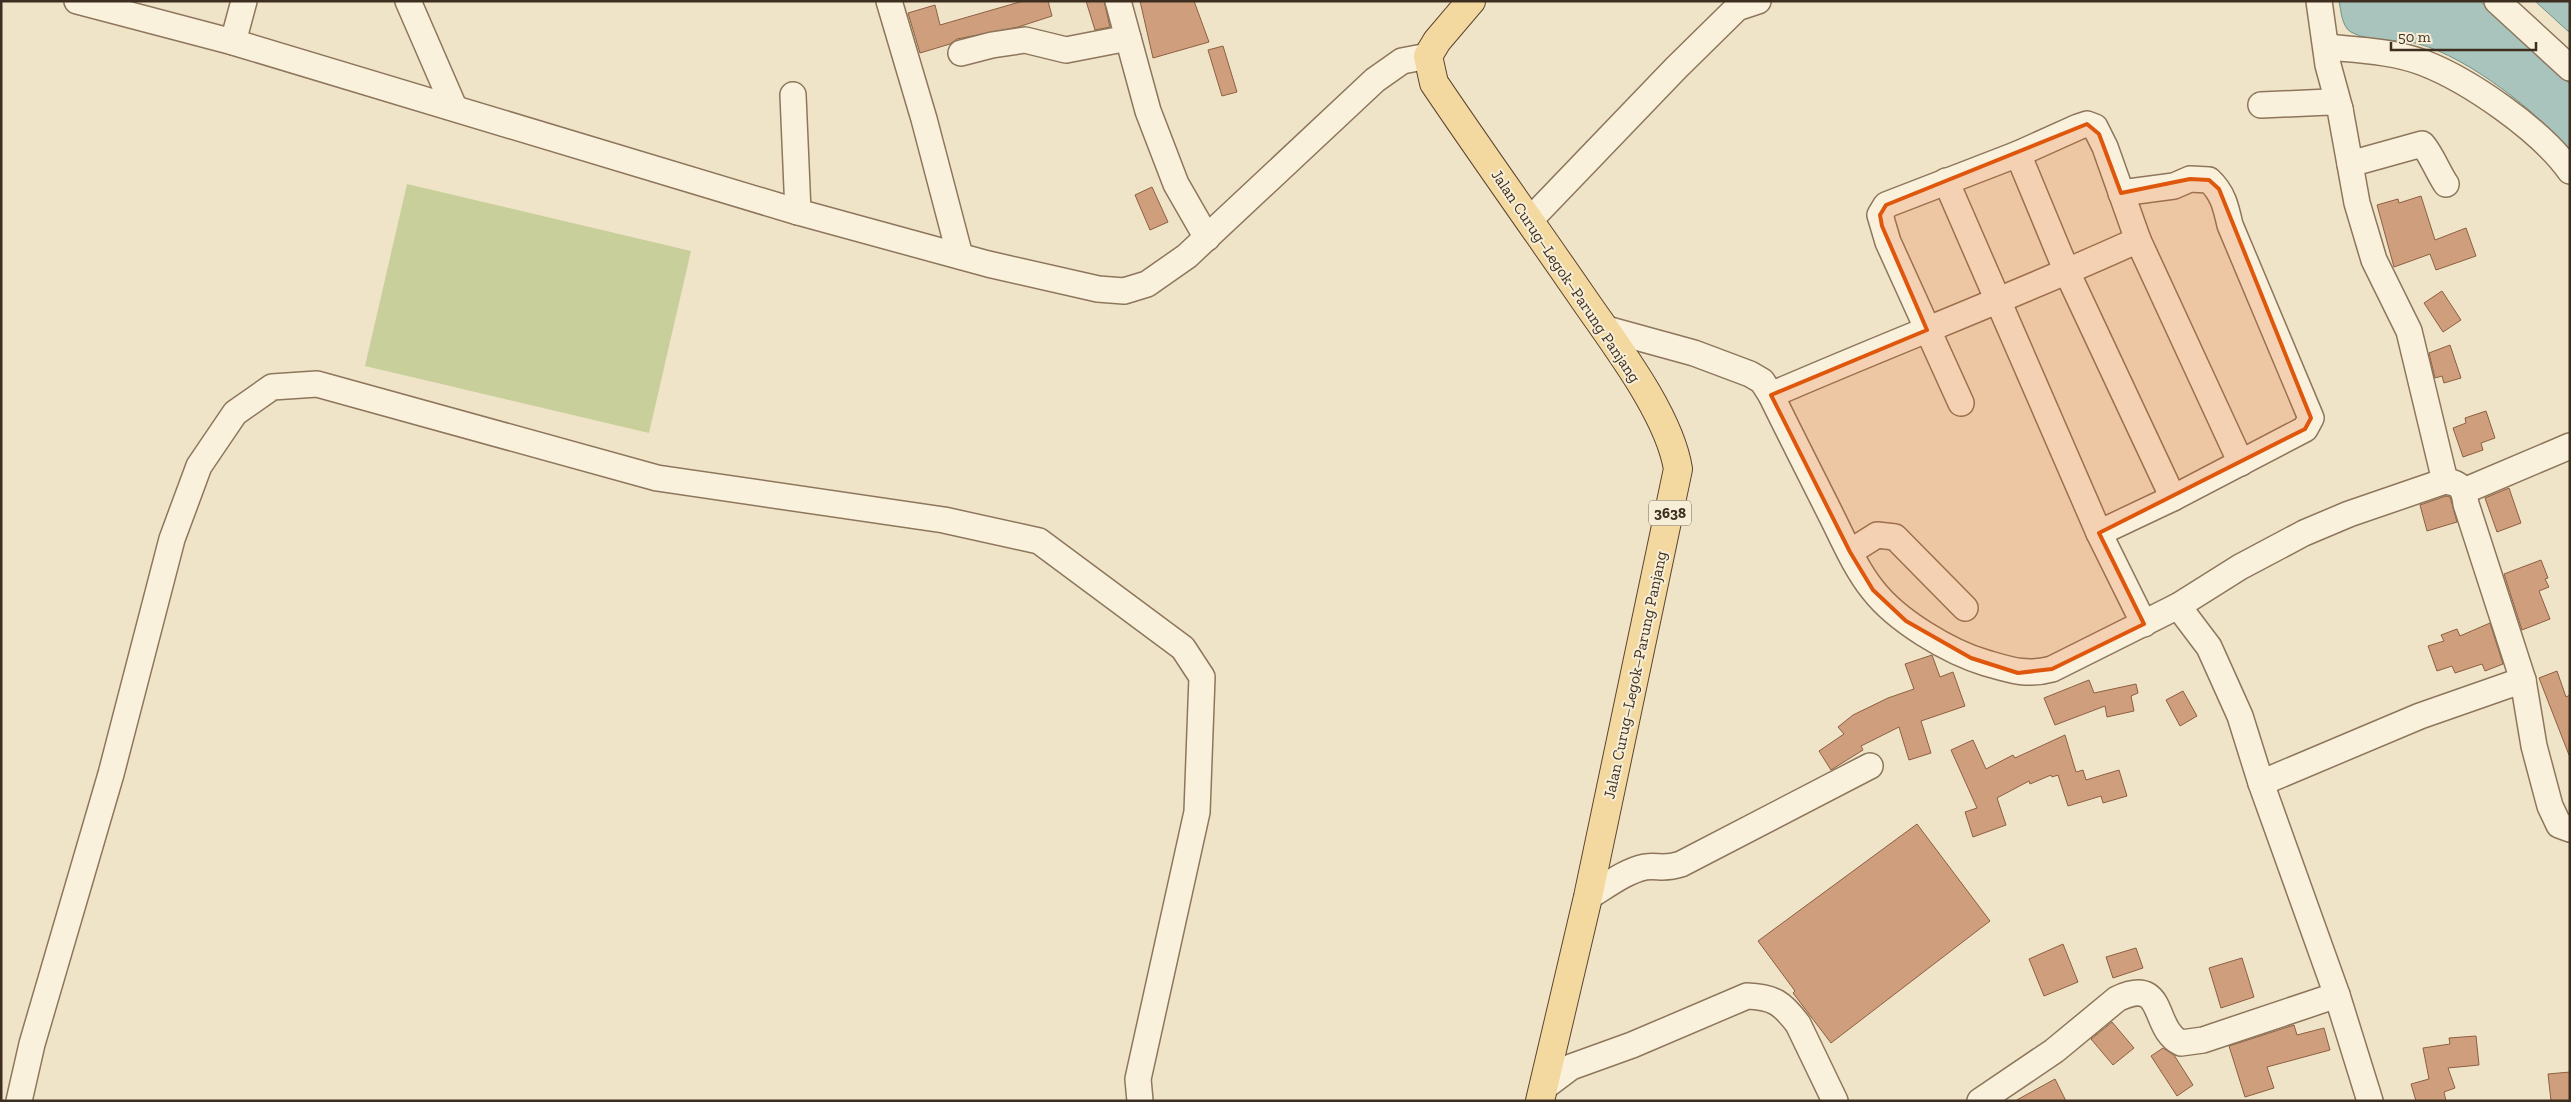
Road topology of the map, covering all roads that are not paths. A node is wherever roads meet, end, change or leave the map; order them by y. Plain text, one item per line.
1 (77, 1) edge
2 (244, 1) edge
3 (408, 1) edge
4 (889, 1) edge
5 (1118, 1) edge
6 (1471, 1) edge
7 (1758, 1) edge
8 (2319, 1) edge
9 (2497, 1) edge
10 (1128, 38) junction
11 (233, 42) junction
12 (2326, 46) junction
13 (961, 53) dead end
14 (1428, 56) junction
15 (2570, 68) edge
16 (792, 95) dead end
17 (2261, 105) dead end
18 (454, 107) junction
19 (2340, 109) junction
20 (2018, 154) junction
21 (2350, 164) junction
22 (2570, 171) edge
23 (1946, 182) junction
24 (2446, 184) dead end
25 (2121, 193) junction
26 (798, 212) junction
27 (1529, 220) junction
28 (1207, 238) junction
29 (2138, 240) junction
30 (960, 256) junction
31 (2067, 272) junction
32 (1997, 299) junction
33 (1604, 328) junction
34 (1927, 330) junction
35 (1771, 396) junction
36 (1961, 403) dead end
37 (2570, 446) edge
38 (2241, 463) junction
39 (2454, 486) junction
40 (2173, 498) junction
41 (2099, 533) junction
42 (1850, 552) junction
43 (2178, 606) junction
44 (1964, 608) dead end
45 (2144, 624) junction
46 (2523, 680) junction
47 (1870, 766) dead end
48 (2261, 783) junction
49 (2570, 829) edge
50 (1588, 897) junction
51 (2337, 995) junction
52 (1542, 1094) edge
53 (20, 1101) edge
54 (1140, 1101) edge
55 (1835, 1101) edge
56 (1980, 1101) edge
57 (2370, 1101) edge

1 - 11 street
2 - 11 street
3 - 18 street
4 - 30 street
5 - 10 street
6 - 14 main road
7 - 27 street
8 - 12 street
9 - 15 street
10 - 13 street
10 - 28 street
11 - 18 street
12 - 19 street
12 - 22 street
14 - 27 main road, Jalan Curug–Legok–Parung Panjang / 3638
14 - 28 street
16 - 26 street
17 - 19 street
18 - 26 street
19 - 21 street
20 - 23 street
20 - 25 street
20 - 31 street
21 - 24 street
21 - 39 street
23 - 32 street
23 - 34 street
25 - 29 street
25 - 38 street
26 - 30 street
27 - 33 main road, Jalan Curug–Legok–Parung Panjang / 3638
28 - 30 street
29 - 31 street
29 - 38 street
31 - 32 street
31 - 40 street
32 - 34 street
32 - 41 street
33 - 35 street
33 - 50 main road, Jalan Curug–Legok–Parung Panjang / 3638
34 - 35 street
34 - 36 street
35 - 42 street
37 - 39 street
38 - 40 street
39 - 43 street
39 - 46 street
40 - 41 street
41 - 45 street
42 - 44 street
42 - 45 street
43 - 45 street
43 - 48 street
46 - 48 street
46 - 49 street
47 - 50 street
48 - 51 street
50 - 52 main road, Jalan Curug–Legok–Parung Panjang / 3638
51 - 56 street
51 - 57 street
52 - 55 street
53 - 54 street

